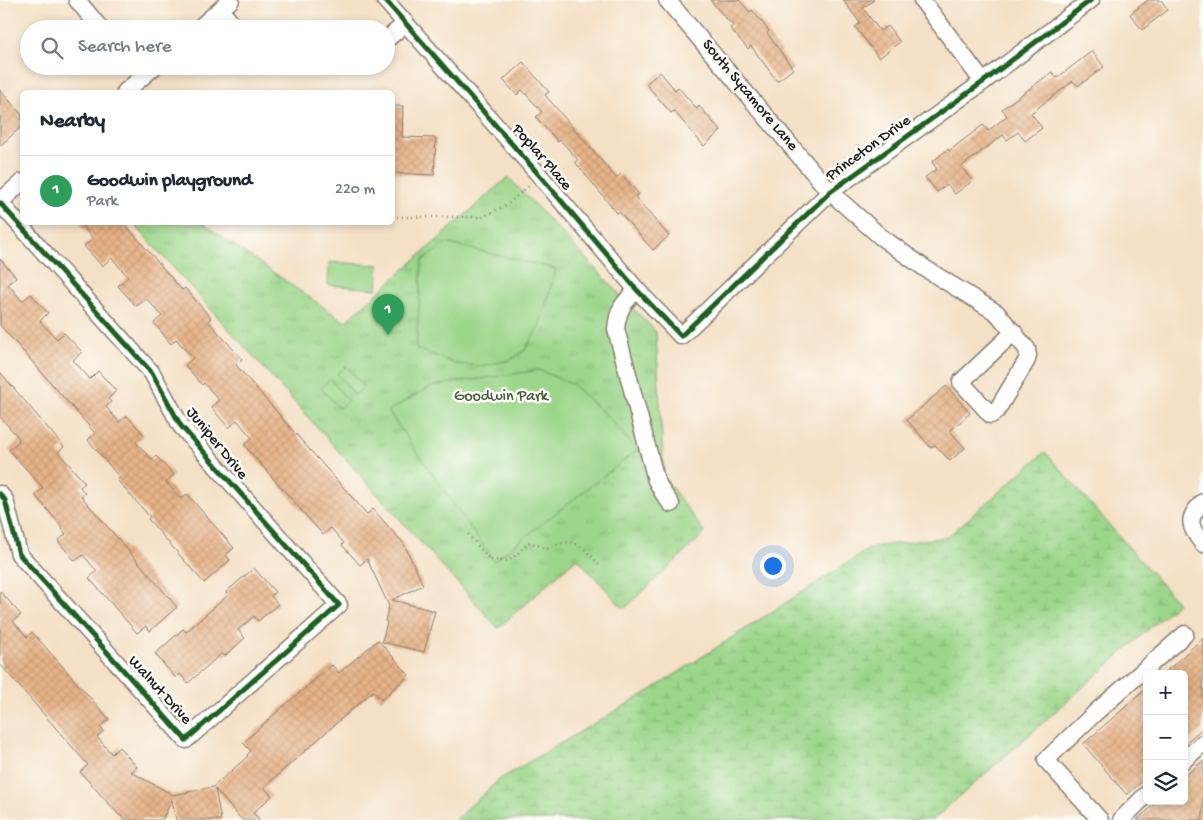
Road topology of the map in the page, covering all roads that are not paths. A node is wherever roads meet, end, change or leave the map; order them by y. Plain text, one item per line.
1 (77, 0) edge
2 (385, 0) edge
3 (667, 0) edge
4 (922, 0) edge
5 (1091, 0) edge
6 (225, 5) edge
7 (94, 20) edge
8 (208, 20) edge
9 (232, 20) edge
10 (406, 23) junction
11 (395, 32) edge
12 (136, 75) edge
13 (983, 82) junction
14 (126, 90) edge
15 (20, 184) edge
16 (830, 192) junction
17 (0, 202) edge
18 (20, 224) edge
19 (20, 225) edge
20 (637, 290) junction
21 (678, 332) joint
22 (1014, 332) junction
23 (0, 494) edge
24 (1203, 502) edge
25 (671, 504) dead end
26 (1203, 544) edge
27 (339, 606) joint
28 (1185, 634) dead end
29 (1203, 743) edge
30 (1188, 756) edge
31 (1143, 798) edge
32 (1100, 820) edge
33 (1121, 820) edge

1 - 7 street
2 - 10 street, Poplar Place
3 - 16 street, South Sycamore Lane
4 - 13 street
5 - 13 street, Princeton Drive
6 - 8 street
6 - 9 street
10 - 11 street
10 - 20 street, Poplar Place
12 - 14 street
13 - 16 street, Princeton Drive
15 - 17 street
16 - 21 street, Princeton Drive
16 - 22 street, South Sycamore Lane
17 - 18 street, Juniper Drive
19 - 27 street, Juniper Drive
20 - 21 street, Poplar Place
20 - 25 street
22 - 22 street, South Sycamore Lane
23 - 27 street, Walnut Drive
24 - 26 street
28 - 32 street
29 - 30 street
31 - 33 street

